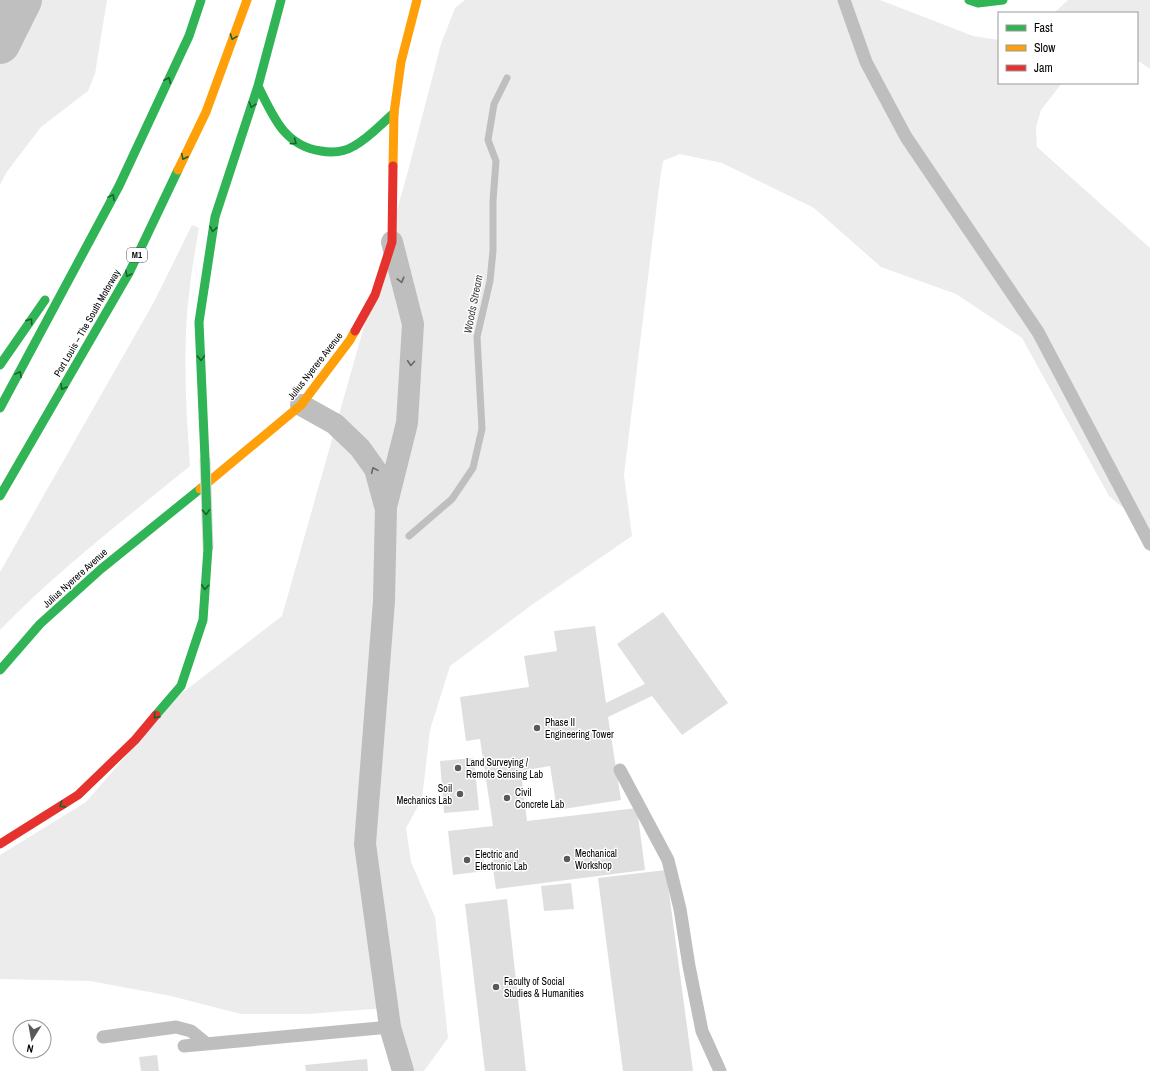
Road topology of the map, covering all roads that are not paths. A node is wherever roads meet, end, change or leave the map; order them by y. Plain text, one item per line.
1 (201, 0) edge
2 (247, 0) edge
3 (281, 0) edge
4 (417, 0) edge
5 (844, 0) edge
6 (969, 0) edge
7 (1003, 0) edge
8 (258, 86) junction
9 (394, 113) junction
10 (103, 215) junction
11 (392, 242) junction
12 (58, 280) dead end
13 (49, 293) dead end
14 (0, 365) edge
15 (301, 405) junction
16 (0, 408) edge
17 (0, 496) edge
18 (386, 507) junction
19 (1150, 544) edge
20 (0, 670) edge
21 (620, 770) dead end
22 (0, 844) edge
23 (390, 1027) junction
24 (103, 1037) dead end
25 (207, 1044) junction
26 (184, 1046) dead end
27 (403, 1071) edge
28 (720, 1071) edge

10 -> 1 main road
2 -> 17 main road, Port Louis – The South Motorway / M1
3 - 8 main road
4 - 9 main road, Julius Nyerere Avenue
5 - 19 lane
6 - 7 main road
8 -> 9 main road
8 -> 22 main road, bridge
9 - 11 main road, Julius Nyerere Avenue
10 - 12 main road
16 -> 10 main road
11 - 15 main road, Julius Nyerere Avenue
11 -> 18 street
14 -> 13 main road
18 -> 15 street
15 - 20 main road, Julius Nyerere Avenue
18 - 23 street
21 - 28 lane
23 - 25 lane
23 - 27 street
24 - 25 lane
25 - 26 lane

